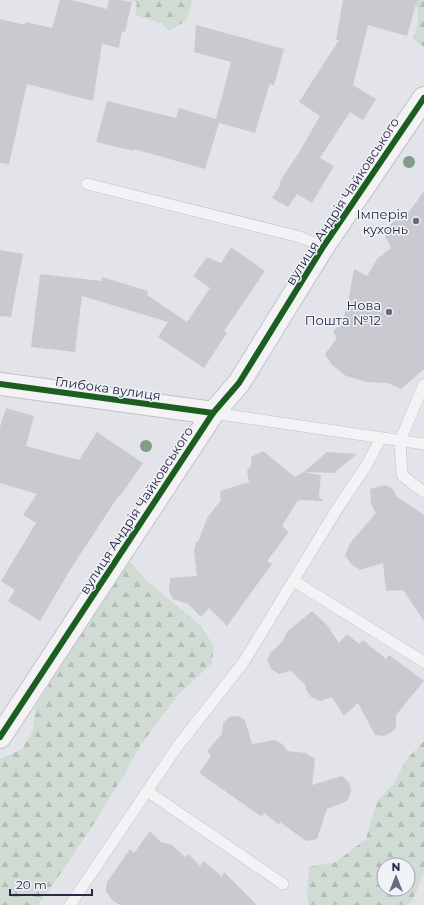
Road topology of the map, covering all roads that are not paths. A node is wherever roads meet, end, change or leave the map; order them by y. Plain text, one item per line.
1 (424, 98) edge
2 (87, 184) dead end
3 (323, 247) junction
4 (0, 384) edge
5 (424, 384) edge
6 (213, 413) junction
7 (381, 438) junction
8 (400, 441) junction
9 (424, 444) edge
10 (424, 492) edge
11 (294, 581) junction
12 (424, 662) edge
13 (0, 736) edge
14 (148, 790) junction
15 (283, 884) dead end
16 (70, 905) edge

1 - 3 street, вулиця Андрія Чайковського
2 - 3 lane
3 - 6 street, вулиця Андрія Чайковського
4 - 6 street, Глибока вулиця
5 - 8 lane
6 - 7 lane
6 - 13 street, вулиця Андрія Чайковського
7 - 8 lane
7 - 11 lane
8 - 9 lane
8 - 10 lane
11 - 12 lane
11 - 14 lane
14 - 15 lane
14 - 16 lane

